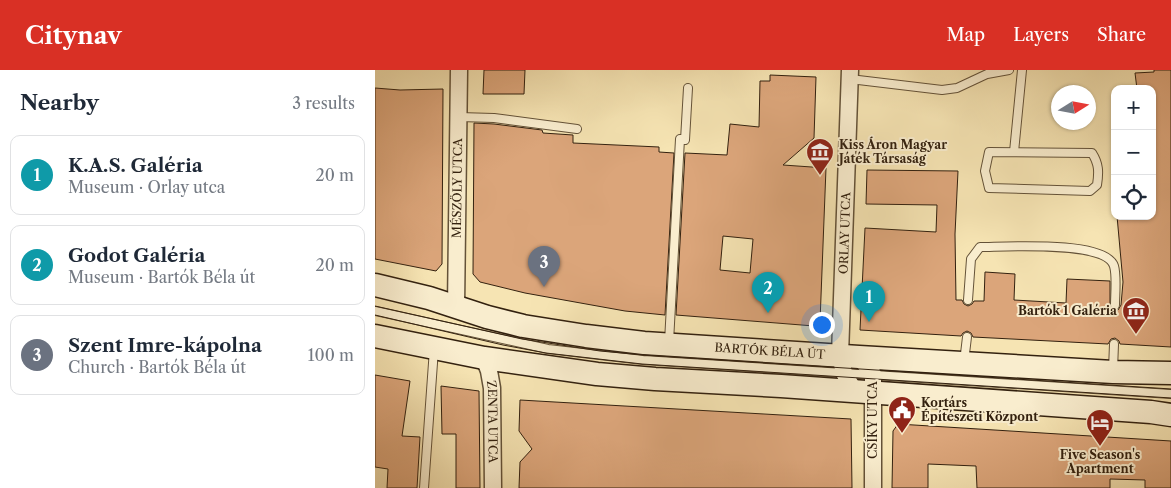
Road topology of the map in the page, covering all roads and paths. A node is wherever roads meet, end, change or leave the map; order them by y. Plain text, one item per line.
1 (459, 70) edge
2 (1009, 70) edge
3 (1022, 70) edge
4 (850, 75) edge
5 (688, 88) dead end
6 (459, 117) junction
7 (577, 129) dead end
8 (1015, 152) junction
9 (375, 285) edge
10 (968, 300) dead end
11 (1115, 306) dead end
12 (456, 307) junction
13 (375, 311) edge
14 (375, 336) edge
15 (967, 336) dead end
16 (669, 344) junction
17 (1114, 344) dead end
18 (434, 349) junction
19 (484, 358) junction
20 (964, 363) junction
21 (1113, 372) junction
22 (1171, 373) edge
23 (856, 374) junction
24 (1171, 394) edge
25 (1171, 415) edge
26 (425, 488) edge
27 (493, 488) edge
28 (873, 488) edge

1 - 6 street, MÉSZÖLY UTCA
2 - 4 lane
3 - 8 lane
4 - 23 street, ORLAY UTCA
5 - 16 lane
6 - 7 lane
6 - 12 street, MÉSZÖLY UTCA
8 - 8 lane
9 - 12 main road, BARTÓK BÉLA ÚT
10 - 11 lane
12 - 16 main road, BARTÓK BÉLA ÚT
13 - 23 lane, BARTÓK BÉLA ÚT
14 - 18 main road, BARTÓK BÉLA ÚT
15 - 20 lane
16 - 23 main road, BARTÓK BÉLA ÚT
17 - 21 lane
18 - 19 main road, BARTÓK BÉLA ÚT
18 - 26 lane
19 - 23 main road, BARTÓK BÉLA ÚT
19 - 27 street, ZENTA UTCA
20 - 21 main road, BARTÓK BÉLA ÚT
20 - 23 main road, BARTÓK BÉLA ÚT
21 - 22 main road, BARTÓK BÉLA ÚT
23 - 24 lane, BARTÓK BÉLA ÚT
23 - 25 main road, BARTÓK BÉLA ÚT
23 - 28 street, CSÍKY UTCA

